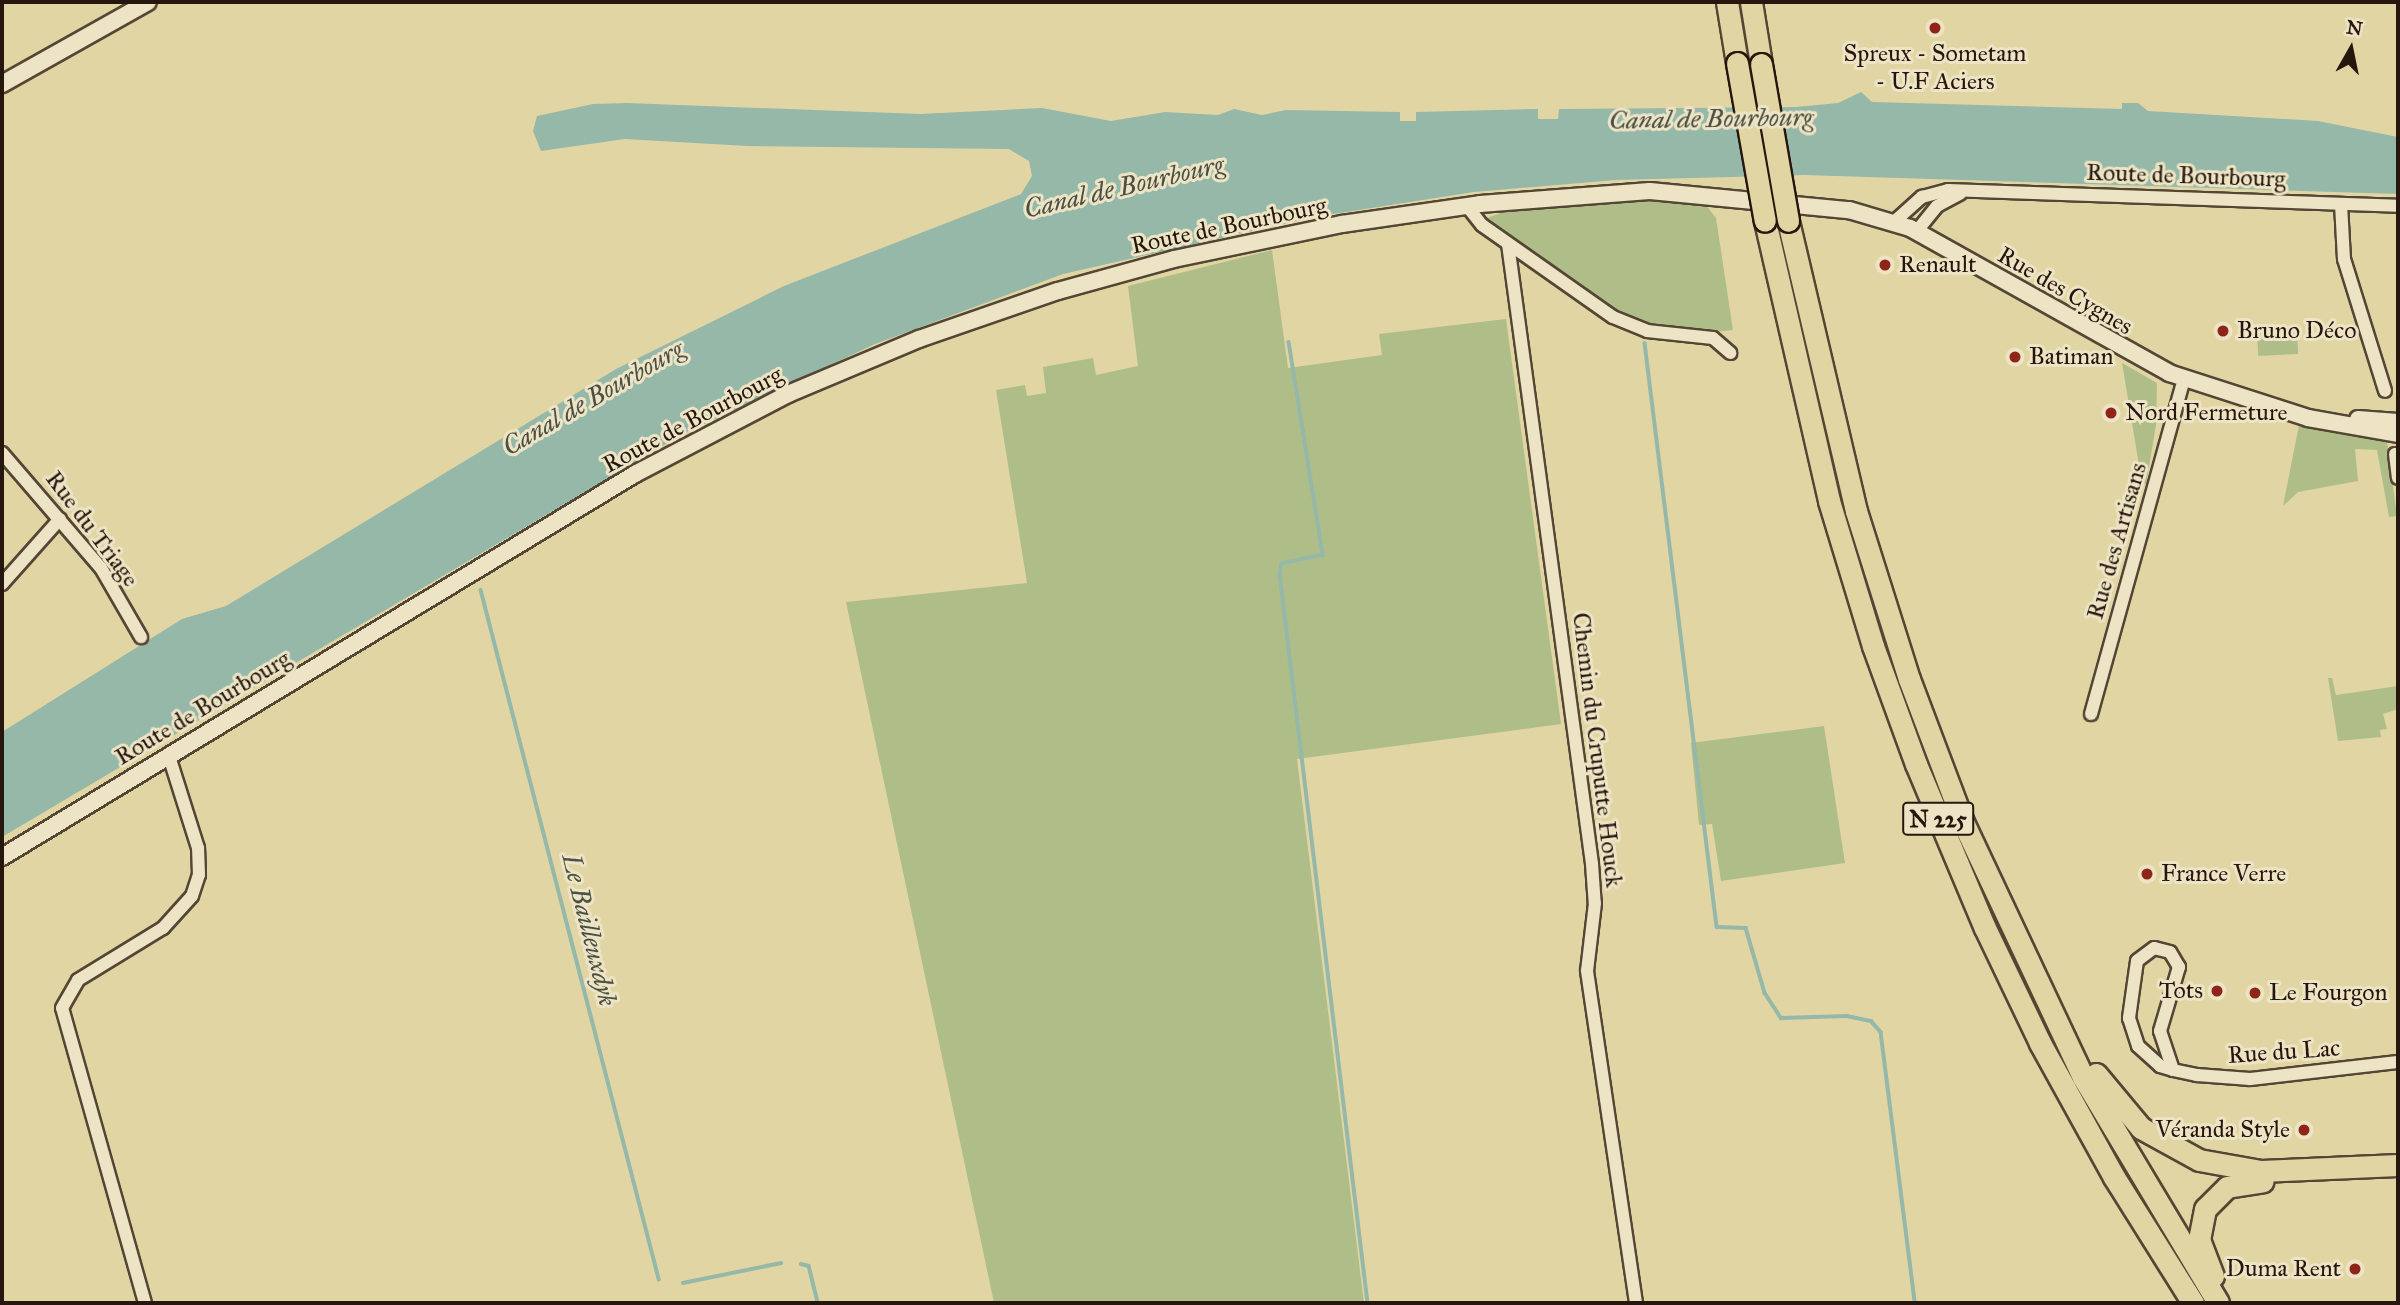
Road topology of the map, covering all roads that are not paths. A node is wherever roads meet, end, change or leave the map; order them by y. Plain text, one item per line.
1 (148, 2) edge
2 (1727, 2) edge
3 (1751, 2) edge
4 (2, 84) edge
5 (1972, 192) junction
6 (2341, 204) junction
7 (1473, 205) junction
8 (2398, 206) edge
9 (1894, 222) junction
10 (1916, 232) junction
11 (1508, 244) junction
12 (1730, 353) dead end
13 (2184, 379) junction
14 (2218, 391) junction
15 (2385, 391) dead end
16 (2398, 422) edge
17 (2398, 434) edge
18 (2, 453) edge
19 (2395, 454) dead end
20 (2398, 478) edge
21 (60, 519) junction
22 (2, 584) edge
23 (141, 637) dead end
24 (2091, 713) dead end
25 (169, 756) junction
26 (2, 857) edge
27 (2005, 917) junction
28 (2398, 1062) edge
29 (2173, 1070) junction
30 (2398, 1165) edge
31 (2398, 1176) edge
32 (145, 1303) edge
33 (1636, 1303) edge
34 (2193, 1303) edge
35 (2218, 1303) edge
36 (2230, 1303) edge

1 - 4 main road
2 - 34 highway, N 225, bridge
3 - 27 highway, N 225, bridge
5 - 6 street, Route de Bourbourg
5 - 9 street, Route de Bourbourg
5 - 10 street, Route de Bourbourg
6 - 8 street, Route de Bourbourg
6 - 15 street
7 - 9 main road, Route de Bourbourg
7 - 11 street
7 - 25 main road, Route de Bourbourg
9 - 10 main road, Rue des Cygnes
10 - 13 main road, Rue des Cygnes
11 - 12 street
11 - 33 street, Chemin du Cruputte Houck
13 - 14 main road, Rue des Cygnes
13 - 24 street, Rue des Artisans
14 - 16 main road, Rue des Cygnes
14 - 17 main road, Rue des Cygnes
18 - 21 street, Rue du Triage
19 - 20 street
21 - 22 street
21 - 23 street, Rue du Triage
25 - 26 main road, Route de Bourbourg
25 - 32 street
27 - 30 highway
27 - 35 highway, N 225
28 - 29 street, Rue du Lac
29 - 29 street
31 - 36 highway

